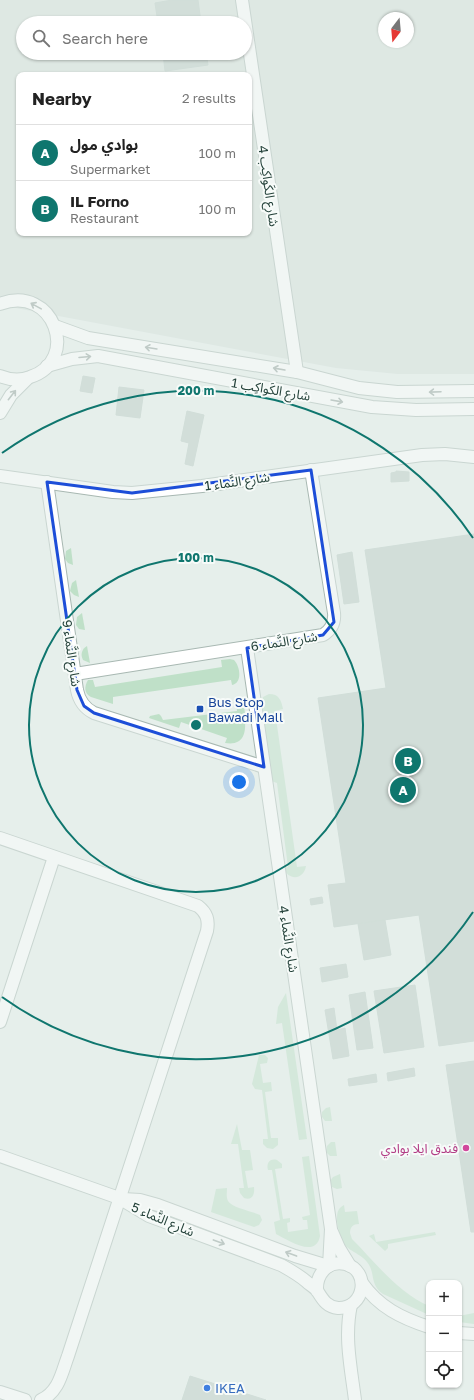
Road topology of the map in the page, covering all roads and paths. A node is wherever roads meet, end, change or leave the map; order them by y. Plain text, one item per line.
1 (242, 0) edge
2 (244, 16) edge
3 (251, 60) edge
4 (0, 304) edge
5 (55, 326) junction
6 (47, 366) junction
7 (297, 372) junction
8 (0, 376) edge
9 (27, 378) junction
10 (474, 391) edge
11 (474, 409) edge
12 (0, 413) edge
13 (474, 457) edge
14 (311, 470) junction
15 (0, 476) edge
16 (47, 482) junction
17 (247, 648) junction
18 (75, 674) junction
19 (264, 767) junction
20 (0, 838) edge
21 (54, 857) junction
22 (0, 1022) edge
23 (0, 1156) edge
24 (119, 1198) junction
25 (331, 1230) junction
26 (328, 1266) junction
27 (350, 1266) junction
28 (362, 1283) junction
29 (318, 1291) junction
30 (353, 1304) junction
31 (329, 1306) junction
32 (383, 1306) junction
33 (426, 1326) edge
34 (462, 1333) edge
35 (474, 1334) edge
36 (347, 1338) junction
37 (0, 1392) edge
38 (25, 1400) edge
39 (41, 1400) edge
40 (355, 1400) edge

1 - 2 street, شارع الكَواكِب 4
3 - 7 street, شارع الكَواكِب 4
5 -> 4 street
5 - 6 street
7 -> 5 street, شارع الكَواكِب 1
6 - 9 street
6 -> 11 street, شارع الكَواكِب 1
10 -> 7 street, شارع الكَواكِب 1
8 - 9 street
12 -> 9 street
13 - 14 street, شارع النَّماء 1
14 - 16 street, شارع النَّماء 1
14 - 17 street, شارع النَّماء 6
15 - 16 street, شارع النَّماء 1
16 - 18 street, شارع النَّماء 9
17 - 18 street, شارع النَّماء 6
17 - 19 street, شارع النَّماء 4
18 - 19 street, شارع النَّماء 9
19 - 25 street, شارع النَّماء 4
20 - 21 street
21 - 22 street
21 - 24 street
23 - 24 street
26 -> 24 street, شارع النَّماء 5
24 -> 29 street, شارع النَّماء 5
24 - 39 street
25 - 26 street, شارع النَّماء 4
25 - 27 street, شارع النَّماء 4
26 - 27 street
26 - 29 street
27 - 28 street
28 - 30 street
28 - 32 street
29 - 31 street
30 - 31 street
30 - 32 street
30 - 36 street
31 - 36 street
32 - 33 street
34 - 35 street
36 - 40 street
37 - 38 street

